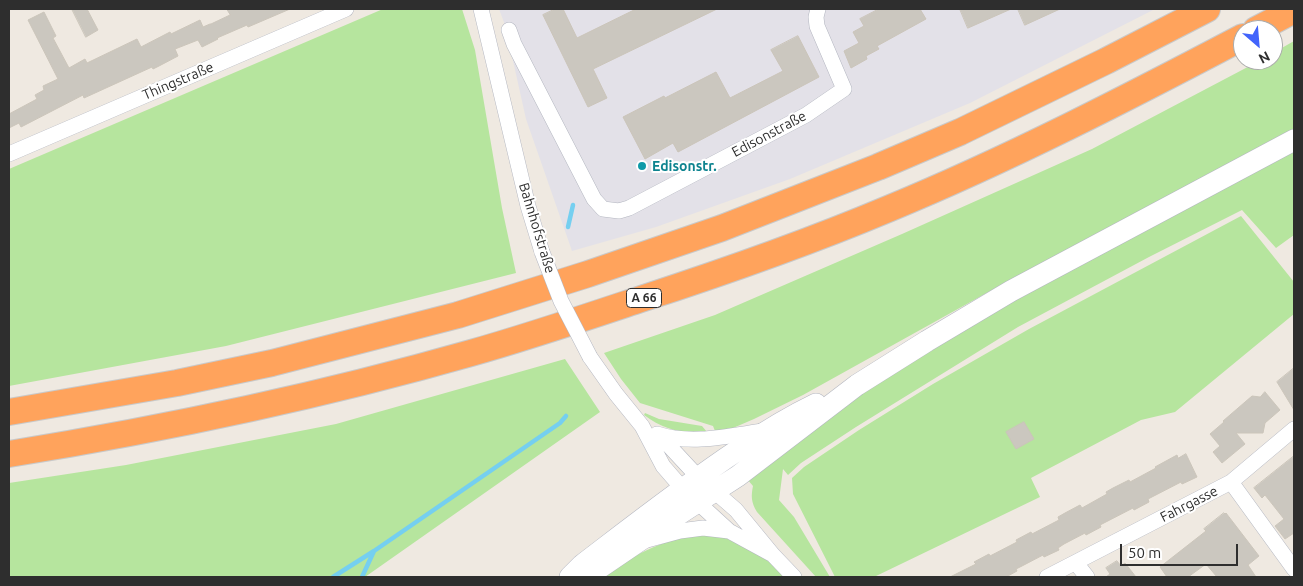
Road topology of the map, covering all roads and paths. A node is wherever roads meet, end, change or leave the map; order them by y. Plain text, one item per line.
1 (346, 9) edge
2 (481, 9) edge
3 (818, 9) edge
4 (1207, 9) edge
5 (1294, 10) edge
6 (1275, 20) edge
7 (509, 30) dead end
8 (1233, 42) edge
9 (1294, 140) edge
10 (9, 154) edge
11 (857, 385) junction
12 (9, 412) edge
13 (642, 426) junction
14 (1294, 429) edge
15 (768, 431) junction
16 (659, 435) junction
17 (9, 454) edge
18 (1231, 482) junction
19 (690, 483) junction
20 (706, 496) junction
21 (729, 531) junction
22 (635, 543) junction
23 (773, 555) junction
24 (1076, 563) junction
25 (1294, 569) edge
26 (570, 577) edge
27 (586, 577) edge
28 (794, 577) edge
29 (1047, 577) edge
30 (1087, 577) edge

1 - 10 street, Thingstraße
2 - 13 street, Bahnhofstraße, bridge
3 - 7 street, Edisonstraße
4 - 12 highway
5 - 6 highway
8 - 17 highway, A 66
9 - 11 main road
11 - 15 main road
11 - 20 main road
13 - 16 street, Bahnhofstraße
13 - 19 street, Bahnhofstraße
14 - 18 street, Fahrgasse
15 - 16 street, Bahnhofstraße
15 - 19 main road
16 - 19 street, Bahnhofstraße
18 - 24 street, Fahrgasse
18 - 25 street
19 - 20 street, Bahnhofstraße
19 - 20 street, Bahnhofstraße
19 - 26 main road
20 - 21 street, Bahnhofstraße
20 - 22 main road
20 - 23 street, Bahnhofstraße
21 - 22 street, Bahnhofstraße
21 - 23 street, Bahnhofstraße
22 - 27 main road
23 - 28 street, Bahnhofstraße
24 - 29 street, Fahrgasse
24 - 30 street

